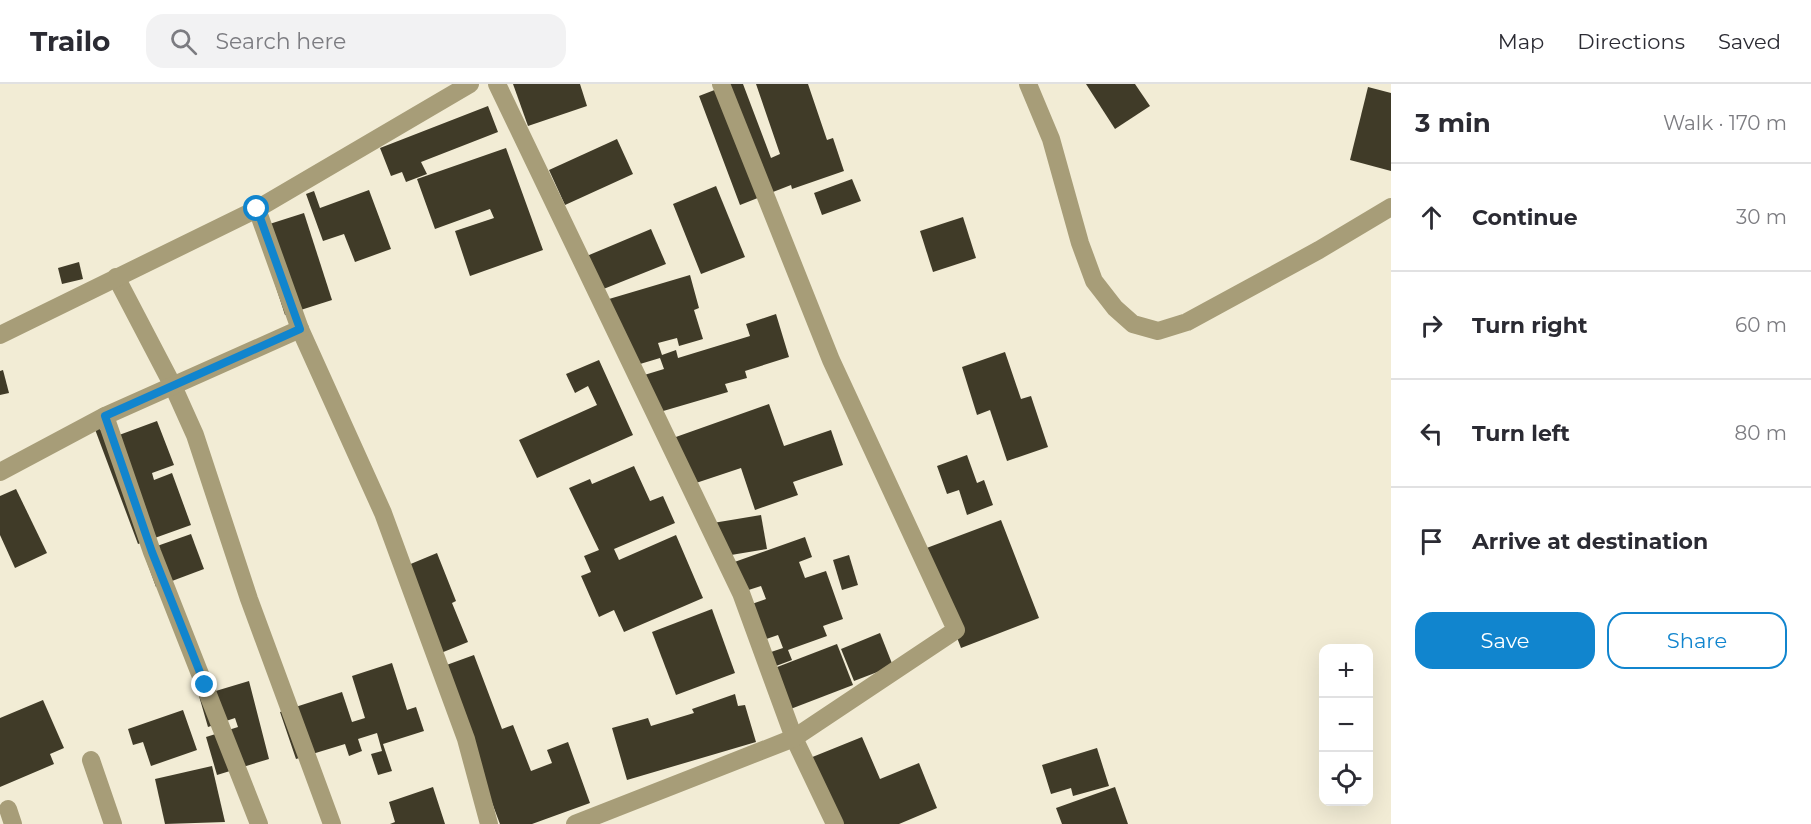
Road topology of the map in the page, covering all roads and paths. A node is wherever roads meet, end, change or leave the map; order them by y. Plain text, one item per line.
1 (470, 84) edge
2 (497, 84) edge
3 (721, 84) edge
4 (1028, 84) edge
5 (1391, 207) edge
6 (257, 209) junction
7 (117, 277) junction
8 (300, 329) junction
9 (0, 335) edge
10 (173, 386) junction
11 (105, 416) junction
12 (0, 472) edge
13 (794, 738) junction
14 (91, 760) dead end
15 (604, 819) edge
16 (113, 824) edge
17 (259, 824) edge
18 (332, 824) edge
19 (489, 824) edge
20 (575, 824) edge
21 (835, 824) edge

1 - 6 street
2 - 13 street
3 - 13 street
4 - 5 street
6 - 7 street
6 - 8 street
7 - 9 street
7 - 10 street
8 - 10 street
8 - 19 street
10 - 11 street
10 - 18 street
11 - 12 street
11 - 17 street
13 - 15 street
13 - 21 street
14 - 16 street
15 - 20 street

